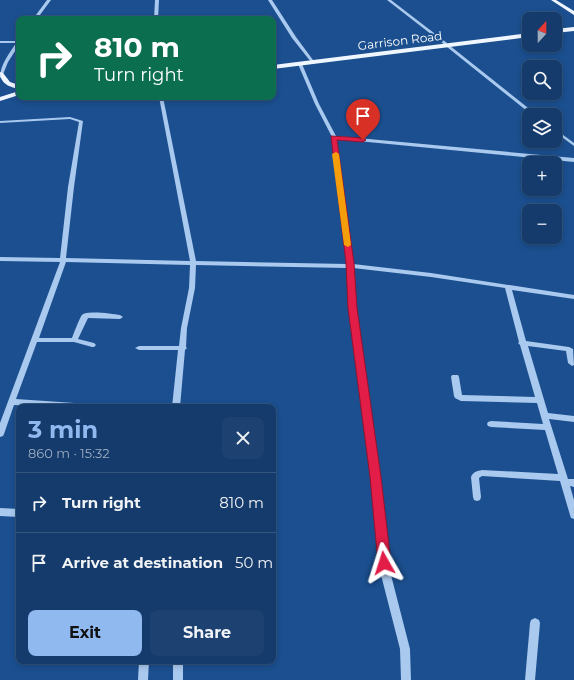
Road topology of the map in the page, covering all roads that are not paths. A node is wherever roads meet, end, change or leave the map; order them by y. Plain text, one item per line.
1 (49, 0) edge
2 (157, 0) edge
3 (270, 0) edge
4 (389, 0) edge
5 (553, 0) edge
6 (558, 0) edge
7 (574, 12) edge
8 (37, 16) edge
9 (156, 16) edge
10 (574, 27) edge
11 (562, 29) edge
12 (522, 35) edge
13 (0, 42) edge
14 (16, 42) edge
15 (447, 45) junction
16 (16, 47) edge
17 (312, 61) junction
18 (300, 64) junction
19 (276, 66) edge
20 (276, 66) edge
21 (0, 76) edge
22 (16, 88) edge
23 (3, 90) edge
24 (16, 90) edge
25 (16, 91) edge
26 (0, 99) edge
27 (162, 100) edge
28 (526, 108) edge
29 (0, 122) edge
30 (562, 136) edge
31 (334, 137) junction
32 (574, 145) edge
33 (574, 160) edge
34 (0, 260) edge
35 (63, 261) junction
36 (193, 263) junction
37 (350, 266) junction
38 (508, 286) junction
39 (574, 297) edge
40 (120, 317) dead end
41 (34, 340) junction
42 (74, 340) junction
43 (522, 343) junction
44 (92, 345) dead end
45 (139, 348) dead end
46 (183, 348) junction
47 (572, 363) dead end
48 (456, 377) dead end
49 (540, 400) junction
50 (12, 402) junction
51 (43, 404) edge
52 (176, 404) edge
53 (545, 416) junction
54 (574, 419) edge
55 (491, 424) dead end
56 (548, 427) junction
57 (0, 434) edge
58 (564, 480) junction
59 (574, 483) edge
60 (477, 497) dead end
61 (0, 512) edge
62 (16, 513) edge
63 (574, 514) edge
64 (535, 623) dead end
65 (144, 664) edge
66 (178, 664) edge
67 (143, 680) edge
68 (178, 680) edge
69 (406, 680) edge
70 (530, 680) edge

1 - 8 street
2 - 9 street
3 - 17 street
4 - 15 street
5 - 7 main road
6 - 7 main road
10 - 11 main road
12 - 15 main road, Garrison Road
13 - 14 street
15 - 17 main road, Garrison Road
15 - 18 main road, Garrison Road
15 - 28 street
16 - 21 street
17 - 19 main road, Garrison Road
18 - 20 main road, Garrison Road
18 - 31 street
21 - 22 main road
23 - 24 main road
25 - 26 main road
27 - 36 street
29 - 35 street
30 - 32 street
31 - 33 street
31 - 37 street
34 - 35 street
35 - 36 street
35 - 41 street
36 - 37 street
36 - 46 street
37 - 38 street
37 - 69 street
38 - 39 street
38 - 43 street
40 - 42 street
41 - 42 street
41 - 50 street
42 - 44 street
43 - 47 street
43 - 49 street
45 - 46 street
46 - 52 street
48 - 49 street
49 - 53 street
50 - 51 street
50 - 57 street
53 - 54 street
53 - 56 street
55 - 56 street
56 - 58 street
58 - 59 street
58 - 60 street
58 - 63 street
61 - 62 street
64 - 70 street
65 - 67 street
66 - 68 street

